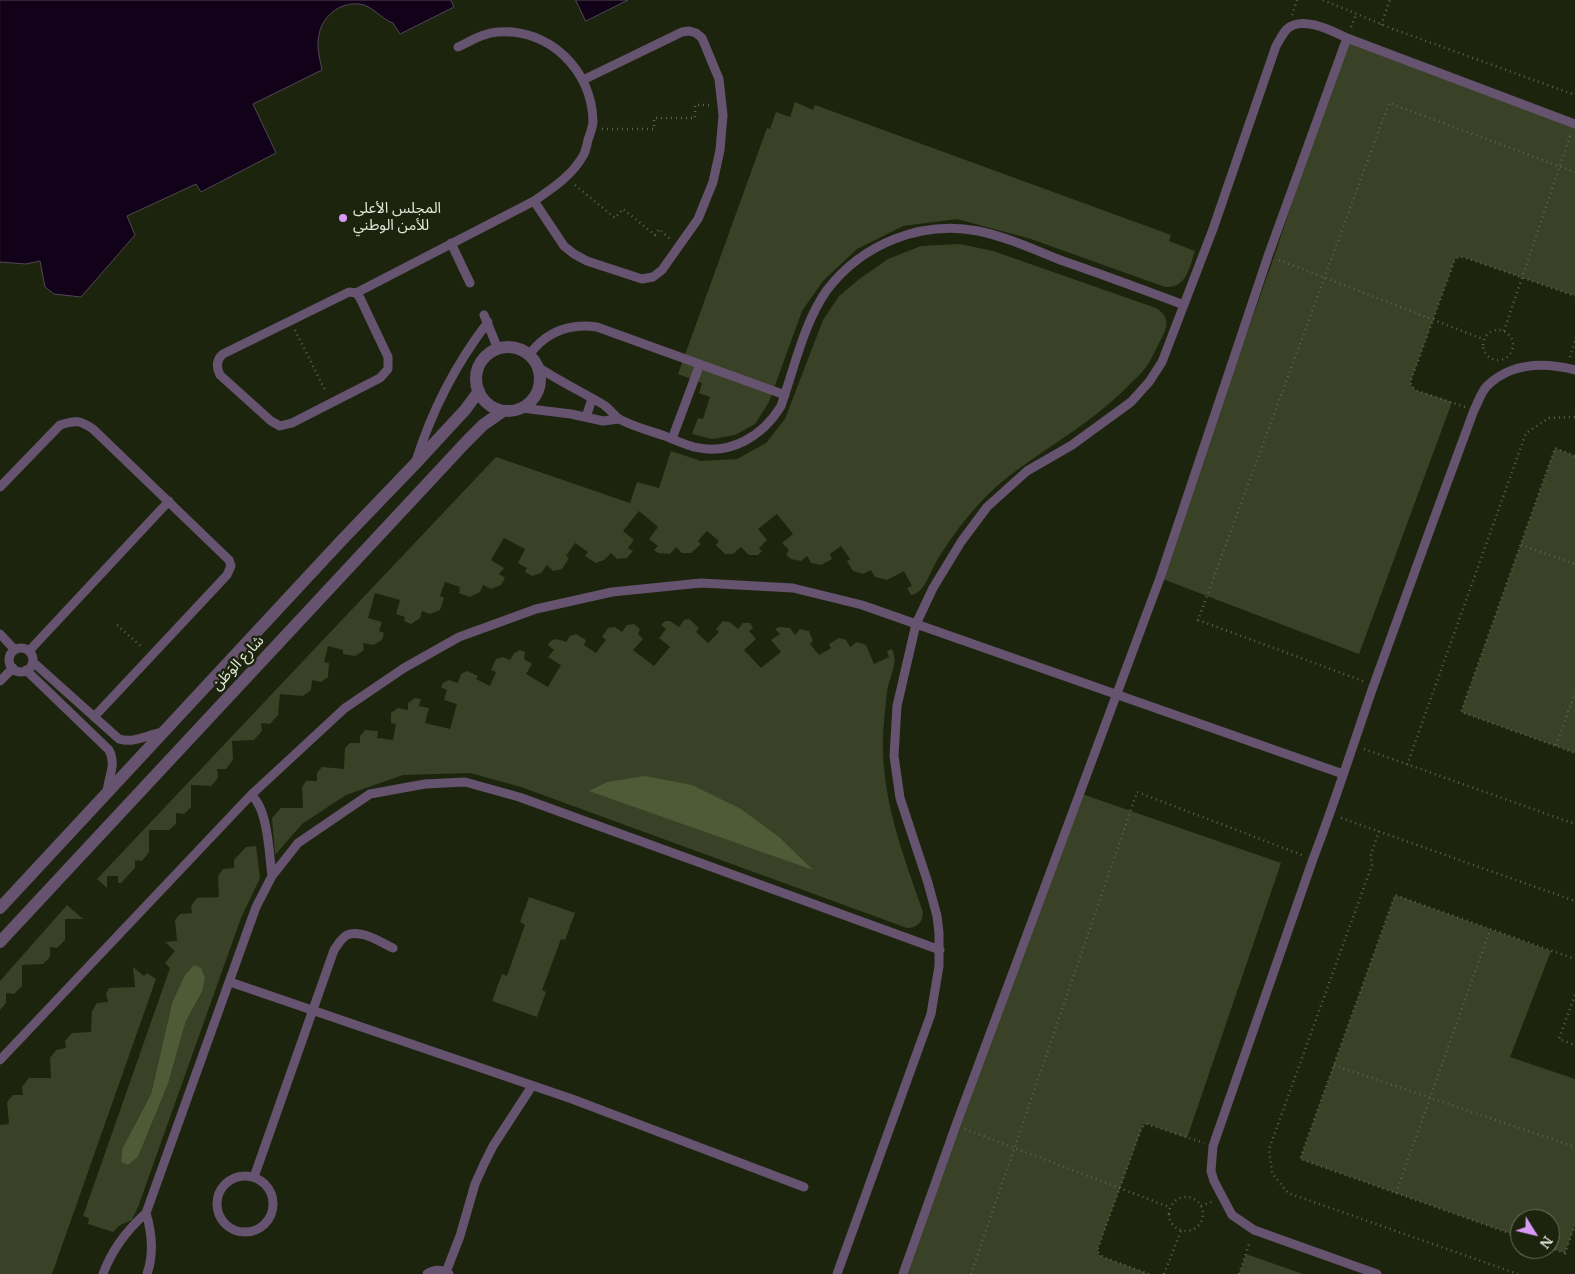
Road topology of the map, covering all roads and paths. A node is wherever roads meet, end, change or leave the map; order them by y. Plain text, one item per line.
1 (1323, 0) edge
2 (1390, 0) edge
3 (1328, 1) edge
4 (1381, 25) junction
5 (1347, 38) junction
6 (458, 47) dead end
7 (583, 80) junction
8 (1575, 95) edge
9 (722, 105) junction
10 (1575, 124) edge
11 (591, 129) junction
12 (1560, 167) junction
13 (1575, 172) edge
14 (566, 177) junction
15 (534, 201) junction
16 (451, 243) junction
17 (678, 246) junction
18 (1268, 256) junction
19 (1523, 277) junction
20 (1324, 278) junction
21 (470, 283) dead end
22 (356, 293) junction
23 (1575, 296) edge
24 (1184, 305) junction
25 (1434, 320) junction
26 (290, 321) junction
27 (1504, 331) junction
28 (1483, 339) junction
29 (1575, 341) edge
30 (498, 349) junction
31 (529, 355) junction
32 (700, 364) junction
33 (538, 367) junction
34 (1571, 369) edge
35 (479, 391) junction
36 (784, 395) junction
37 (592, 399) junction
38 (331, 403) junction
39 (522, 408) junction
40 (1474, 410) junction
41 (503, 411) junction
42 (586, 417) junction
43 (1575, 417) edge
44 (619, 419) junction
45 (672, 439) junction
46 (1575, 456) edge
47 (415, 464) junction
48 (0, 487) edge
49 (169, 501) junction
50 (1521, 545) junction
51 (1575, 564) edge
52 (117, 624) dead end
53 (916, 624) junction
54 (0, 634) edge
55 (29, 651) junction
56 (0, 652) edge
57 (12, 652) junction
58 (151, 656) junction
59 (33, 662) junction
60 (13, 668) junction
61 (26, 670) junction
62 (0, 681) edge
63 (1374, 685) junction
64 (1575, 693) edge
65 (1116, 695) junction
66 (94, 717) junction
67 (164, 732) junction
68 (1353, 746) junction
69 (1556, 746) junction
70 (1575, 753) edge
71 (1407, 765) junction
72 (1343, 774) junction
73 (107, 794) junction
74 (251, 794) junction
75 (1331, 814) junction
76 (1575, 824) edge
77 (1379, 831) junction
78 (1313, 859) junction
79 (272, 876) junction
80 (1575, 901) edge
81 (0, 908) edge
82 (1490, 930) junction
83 (0, 942) edge
84 (393, 948) dead end
85 (940, 950) junction
86 (1575, 959) edge
87 (230, 982) junction
88 (1575, 995) edge
89 (313, 1010) junction
90 (1575, 1045) edge
91 (0, 1060) edge
92 (1334, 1065) junction
93 (532, 1086) junction
94 (1430, 1098) junction
95 (956, 1125) junction
96 (1213, 1146) junction
97 (1575, 1147) edge
98 (1014, 1148) junction
99 (254, 1177) junction
100 (804, 1187) dead end
101 (1120, 1188) junction
102 (1396, 1193) junction
103 (1169, 1207) junction
104 (146, 1213) junction
105 (1575, 1225) edge
106 (1254, 1230) junction
107 (1181, 1231) junction
108 (1510, 1233) edge
109 (1560, 1251) edge
110 (448, 1273) edge
111 (104, 1274) edge
112 (147, 1274) edge
113 (428, 1274) edge
114 (837, 1274) edge
115 (903, 1274) edge
116 (971, 1274) edge
117 (1149, 1274) edge
118 (1164, 1274) edge
119 (1239, 1274) edge
120 (1377, 1274) edge
121 (1518, 1274) edge

1 - 3 path
2 - 4 path
3 - 4 path
4 - 8 path
5 - 10 lane
5 - 18 lane
5 - 24 lane
6 - 7 lane
7 - 9 lane
7 - 11 lane
9 - 11 path
9 - 17 lane
10 - 12 path
11 - 14 lane
12 - 13 path
12 - 19 path
12 - 20 path
14 - 15 lane
14 - 17 path
15 - 16 lane
15 - 17 lane
16 - 21 lane
16 - 22 lane
18 - 20 path
18 - 65 lane
19 - 23 path
19 - 25 path
19 - 27 path
20 - 25 path
20 - 63 path
22 - 26 lane
22 - 38 lane
24 - 36 lane
24 - 53 lane
25 - 28 path
25 - 40 path
26 - 38 path
26 - 38 lane
27 - 28 path
27 - 28 path
29 - 34 path
30 - 31 street
30 - 35 street
30 - 47 lane
31 - 32 lane
31 - 33 street
32 - 36 lane
32 - 45 lane
33 - 37 lane
33 - 39 street
34 - 40 lane
35 - 41 street
35 - 47 street, شارع الوَطَن
36 - 45 lane
37 - 42 lane
37 - 44 lane
39 - 41 street
39 - 42 lane
40 - 63 lane
41 - 83 street, شارع الوَطَن
42 - 44 lane
43 - 71 path
44 - 45 lane
46 - 50 path
47 - 67 street, شارع الوَطَن
48 - 49 lane
49 - 55 lane
49 - 58 lane
50 - 51 path
50 - 69 path
52 - 58 path
53 - 65 lane
53 - 74 lane
53 - 85 lane
54 - 57 lane
55 - 57 lane
55 - 59 lane
56 - 57 lane
57 - 60 lane
58 - 66 lane
59 - 61 lane
59 - 66 lane
60 - 61 lane
60 - 62 lane
61 - 73 lane
63 - 68 lane
64 - 69 path
65 - 72 lane
65 - 95 lane
66 - 67 lane
67 - 73 street, شارع الوَطَن
68 - 71 path
68 - 72 lane
69 - 70 path
71 - 76 path
72 - 75 lane
73 - 81 street, شارع الوَطَن
74 - 79 lane
74 - 91 lane
75 - 77 path
75 - 78 lane
77 - 80 path
77 - 121 path
78 - 96 lane
78 - 98 path
79 - 85 lane
79 - 87 lane
82 - 86 path
82 - 92 path
82 - 94 path
84 - 89 lane
85 - 114 lane
87 - 89 lane
87 - 104 lane
88 - 90 path
89 - 93 lane
89 - 99 lane
92 - 94 path
92 - 102 path
93 - 100 lane
93 - 110 lane
94 - 97 path
94 - 102 path
95 - 98 path
95 - 115 lane
96 - 101 path
96 - 106 lane
98 - 101 path
98 - 116 path
99 - 99 lane
101 - 103 path
101 - 117 path
102 - 108 path
103 - 107 path
103 - 107 path
104 - 111 lane
104 - 112 lane
105 - 109 path
106 - 119 path
106 - 120 lane
107 - 118 path
110 - 113 lane

